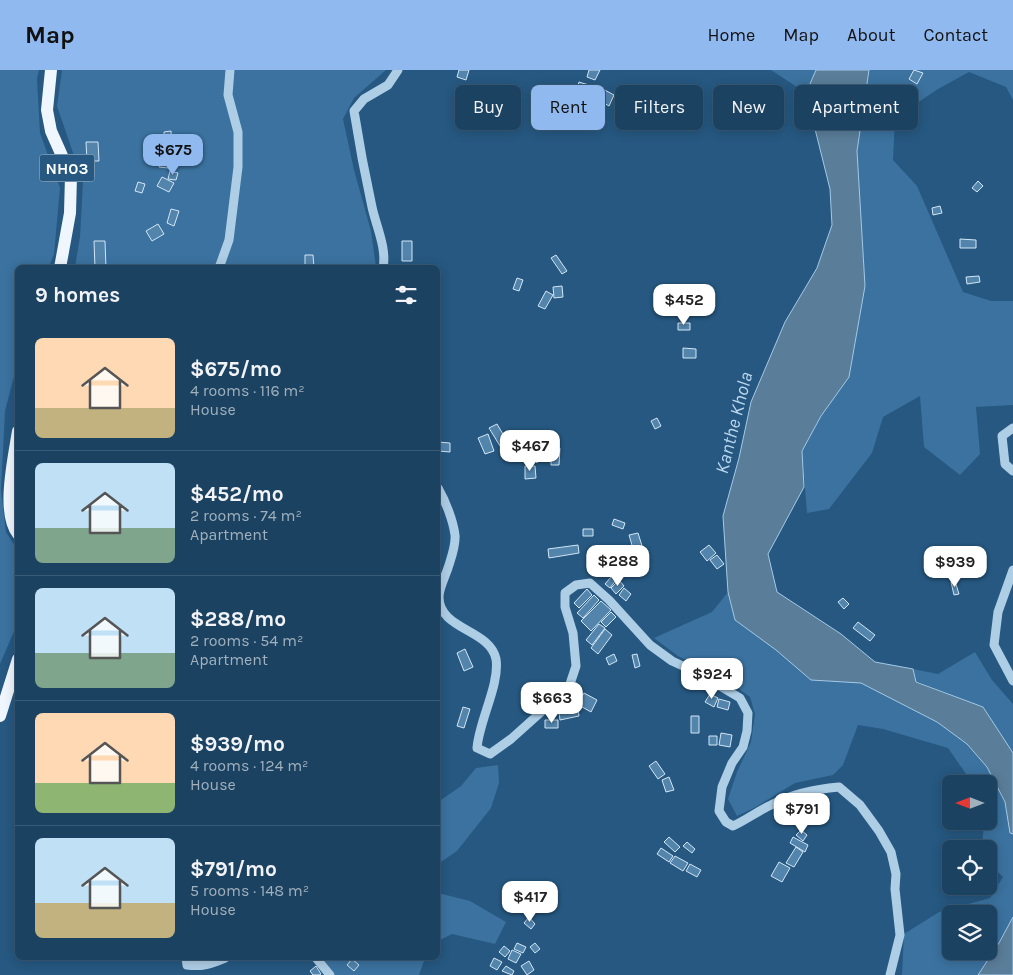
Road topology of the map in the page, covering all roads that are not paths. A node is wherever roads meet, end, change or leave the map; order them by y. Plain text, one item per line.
1 (51, 70) edge
2 (230, 70) edge
3 (398, 70) edge
4 (61, 265) edge
5 (220, 265) edge
6 (384, 265) edge
7 (1013, 428) edge
8 (15, 459) edge
9 (1013, 471) edge
10 (440, 494) edge
11 (15, 530) edge
12 (1013, 570) edge
13 (440, 595) edge
14 (440, 601) edge
15 (15, 668) edge
16 (1013, 681) edge
17 (0, 716) edge
18 (186, 960) edge
19 (221, 960) edge
20 (318, 960) edge
21 (330, 975) edge
22 (890, 975) edge

1 - 4 main road, NH03
2 - 5 street
3 - 6 street
7 - 9 street
8 - 11 main road
10 - 13 street
12 - 16 street
14 - 22 street
15 - 17 main road
18 - 19 street
20 - 21 street

